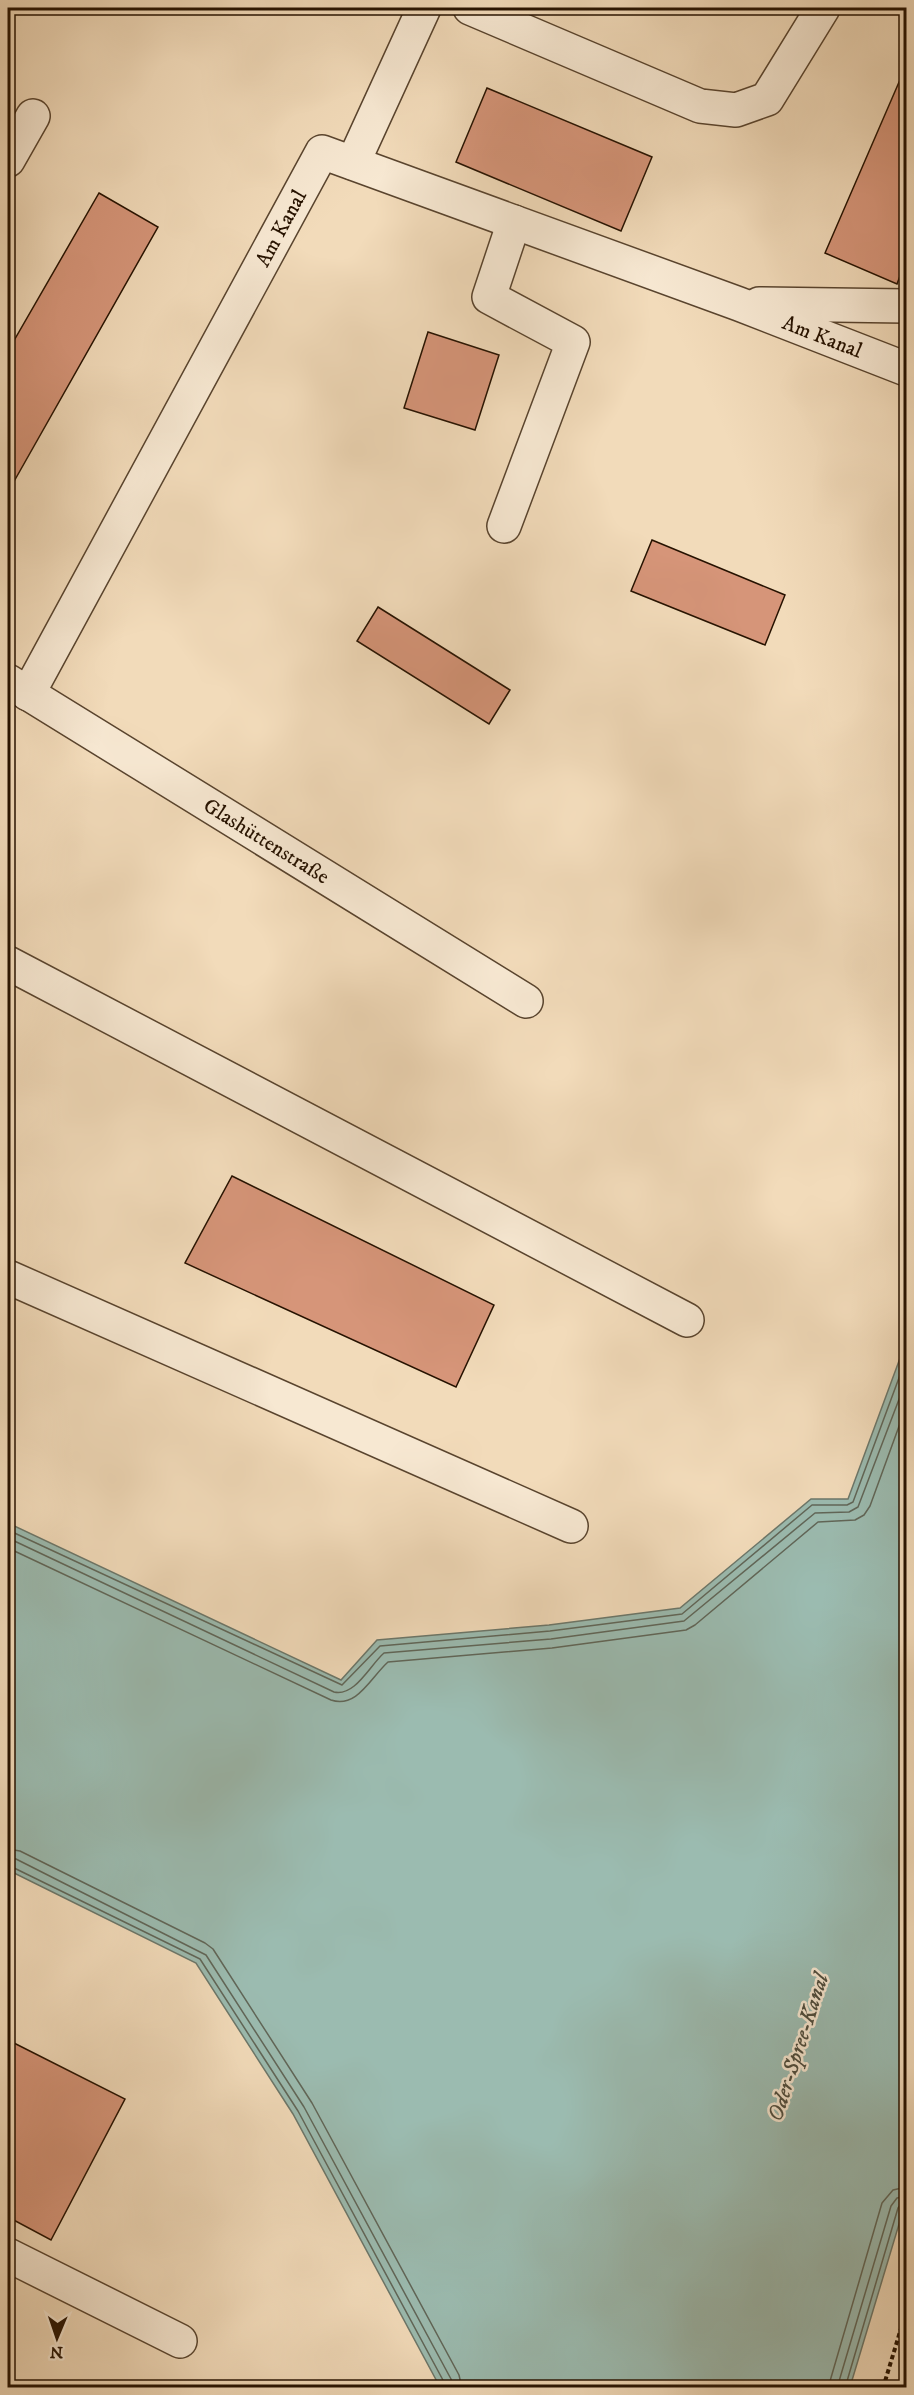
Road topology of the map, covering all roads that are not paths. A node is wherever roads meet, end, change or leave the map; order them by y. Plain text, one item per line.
1 (424, 8) edge
2 (470, 8) edge
3 (823, 8) edge
4 (33, 116) dead end
5 (8, 160) edge
6 (353, 163) junction
7 (514, 222) junction
8 (739, 304) junction
9 (906, 306) edge
10 (906, 369) edge
11 (504, 526) dead end
12 (18, 688) edge
13 (8, 963) edge
14 (526, 1001) dead end
15 (8, 1277) edge
16 (687, 1320) dead end
17 (571, 1527) dead end
18 (8, 2254) edge
19 (180, 2341) dead end

1 - 6 street
2 - 3 street
4 - 5 street
6 - 7 street, Am Kanal
6 - 12 street, Am Kanal
7 - 8 street, Am Kanal
7 - 11 street
8 - 9 street, Am Kanal
8 - 10 street, Am Kanal
12 - 14 street, Glashüttenstraße
13 - 16 street
15 - 17 street
18 - 19 street

